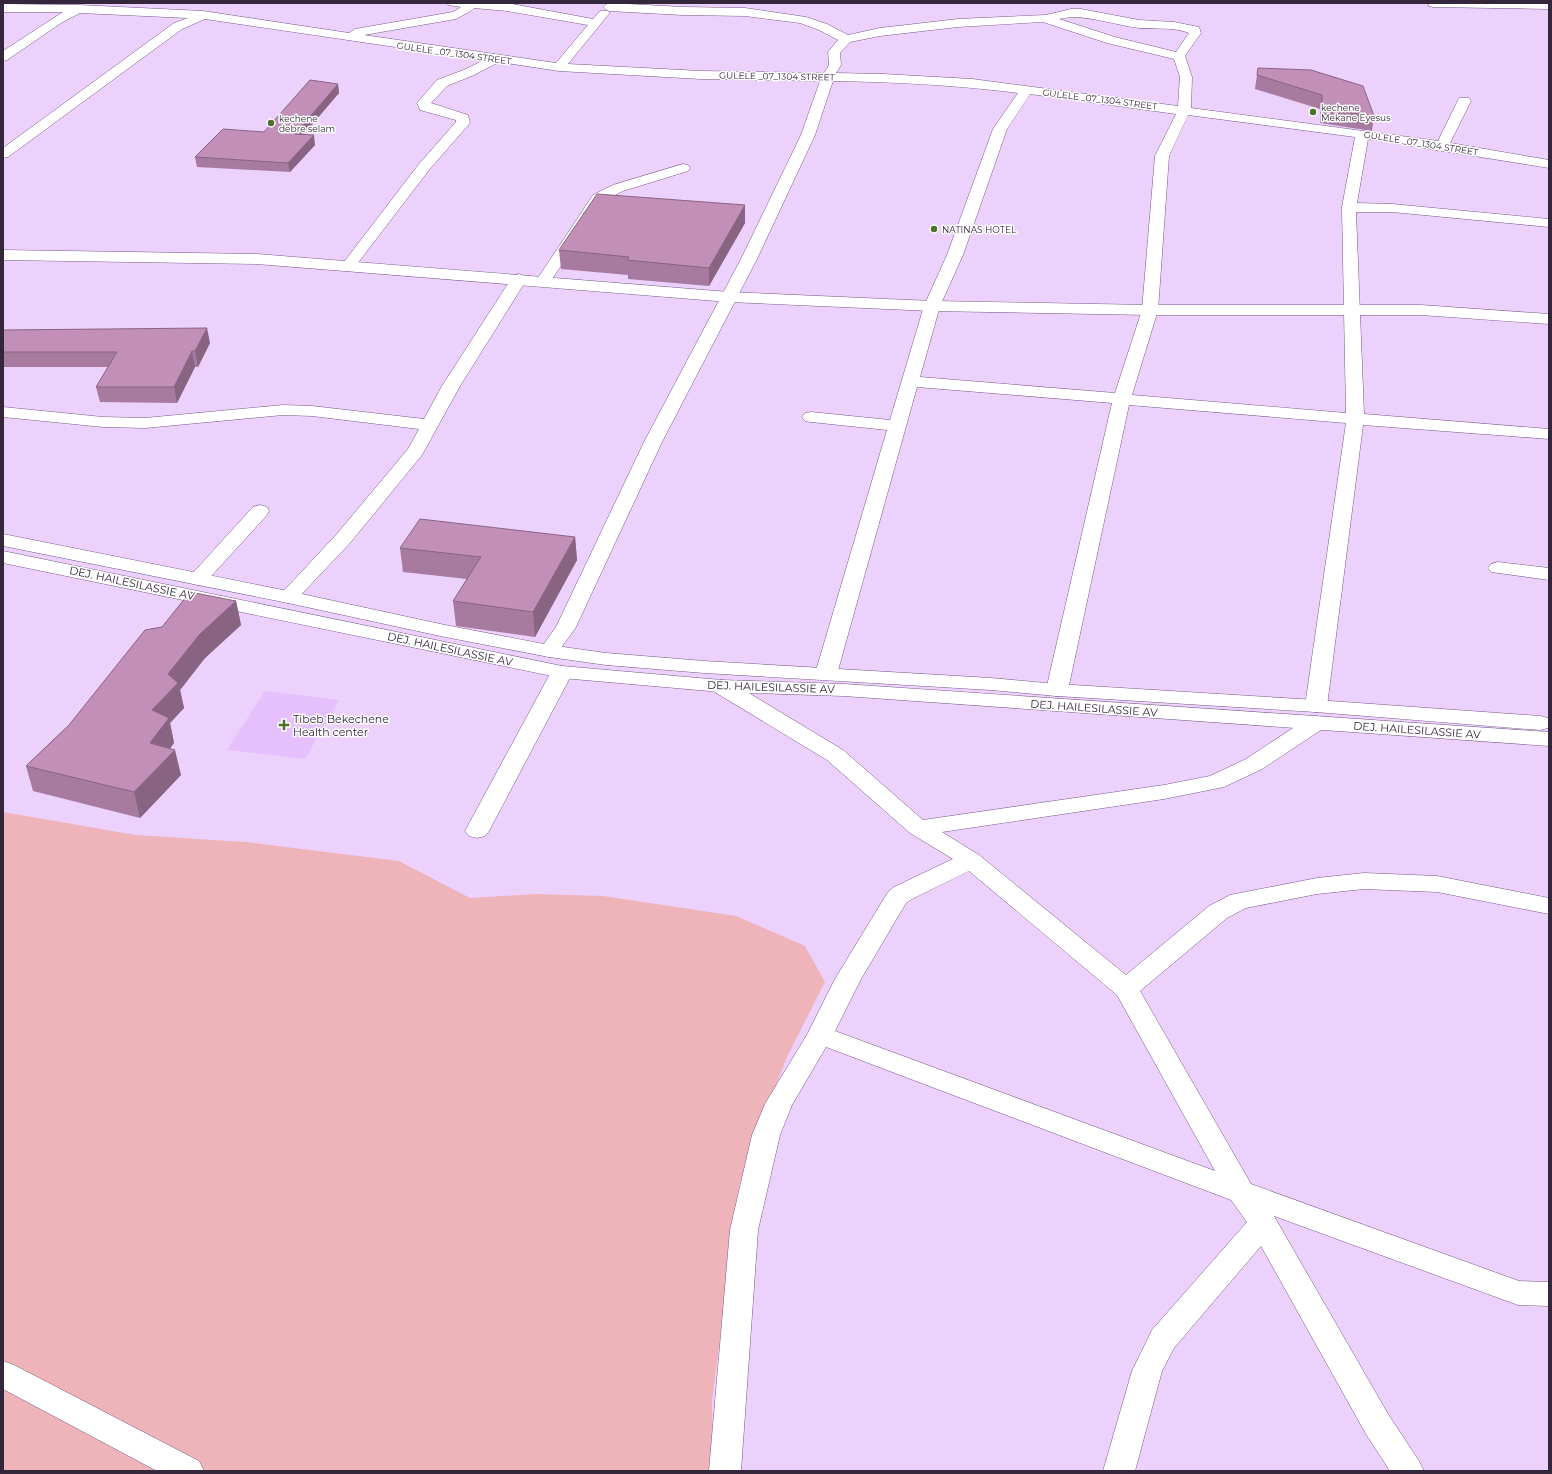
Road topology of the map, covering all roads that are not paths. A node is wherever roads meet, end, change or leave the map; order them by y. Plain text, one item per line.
1 (453, 3) edge
2 (471, 4) edge
3 (1434, 4) dead end
4 (611, 5) edge
5 (84, 6) edge
6 (220, 6) dead end
7 (1549, 6) edge
8 (3, 8) edge
9 (203, 15) junction
10 (596, 23) junction
11 (1047, 25) junction
12 (341, 36) junction
13 (846, 39) junction
14 (1179, 56) junction
15 (3, 57) edge
16 (495, 59) junction
17 (559, 67) junction
18 (828, 77) junction
19 (1028, 90) junction
20 (1464, 101) dead end
21 (1184, 110) junction
22 (1362, 134) junction
23 (1442, 146) junction
24 (3, 154) edge
25 (1549, 164) edge
26 (683, 168) dead end
27 (1349, 207) junction
28 (1549, 223) edge
29 (3, 255) edge
30 (349, 265) junction
31 (520, 279) junction
32 (544, 281) junction
33 (729, 297) junction
34 (932, 306) junction
35 (1150, 310) junction
36 (1350, 310) junction
37 (1549, 319) edge
38 (911, 381) junction
39 (1122, 399) junction
40 (3, 412) edge
41 (811, 417) dead end
42 (1355, 419) junction
43 (430, 425) junction
44 (898, 426) junction
45 (1549, 434) edge
46 (260, 511) dead end
47 (3, 540) edge
48 (3, 557) edge
49 (1498, 568) dead end
50 (1549, 574) edge
51 (198, 579) junction
52 (288, 597) junction
53 (549, 651) junction
54 (562, 672) junction
55 (826, 674) junction
56 (721, 686) junction
57 (1056, 690) junction
58 (1316, 714) junction
59 (1549, 724) edge
60 (1549, 739) edge
61 (918, 828) junction
62 (477, 831) dead end
63 (971, 860) junction
64 (1549, 906) edge
65 (1126, 989) junction
66 (820, 1035) junction
67 (1241, 1192) junction
68 (1263, 1223) junction
69 (1549, 1294) edge
70 (3, 1374) edge
71 (188, 1471) edge
72 (725, 1471) edge
73 (1119, 1471) edge
74 (1408, 1471) edge

1 - 2 street
2 - 10 street
2 - 12 street
3 - 7 street
4 - 10 street
4 - 13 street
5 - 8 street, GULELE _07_1304 STREET
5 - 9 street, GULELE _07_1304 STREET
5 - 15 street
6 - 9 street
9 - 12 street, GULELE _07_1304 STREET
9 - 24 street
10 - 17 street
11 - 13 street
11 - 14 street
11 - 14 street
12 - 16 street, GULELE _07_1304 STREET
13 - 18 street
14 - 21 street
16 - 17 street, GULELE _07_1304 STREET
16 - 30 street
17 - 18 street, GULELE _07_1304 STREET
18 - 19 street, GULELE _07_1304 STREET
18 - 33 street
19 - 21 street, GULELE _07_1304 STREET
19 - 34 street
20 - 23 street
21 - 22 street, GULELE _07_1304 STREET
21 - 35 street
22 - 23 street, GULELE _07_1304 STREET
22 - 27 street
23 - 25 street, GULELE _07_1304 STREET
26 - 32 street
27 - 28 street
27 - 36 street
29 - 30 street
30 - 31 street
31 - 32 street
31 - 43 street
32 - 33 street
33 - 34 street
33 - 53 street
34 - 35 street
34 - 38 street
35 - 36 street
35 - 39 street
36 - 37 street
36 - 42 street
38 - 39 street
38 - 44 street
39 - 42 street
39 - 57 street
40 - 43 street
41 - 44 street
42 - 45 street
42 - 58 street
43 - 52 street
44 - 55 street
46 - 51 street
47 - 51 street
48 - 54 street, DEJ. HAILESILASSIE AV
49 - 50 street
51 - 52 street
52 - 53 street
53 - 55 street
54 - 56 street, DEJ. HAILESILASSIE AV
54 - 62 street
55 - 57 street
56 - 58 street, DEJ. HAILESILASSIE AV
56 - 61 street
57 - 58 street
58 - 59 street
58 - 60 street, DEJ. HAILESILASSIE AV
58 - 61 street
61 - 63 street
63 - 65 street
63 - 66 street
64 - 65 street
65 - 67 street
66 - 67 street
66 - 72 street
67 - 68 street
67 - 69 street
68 - 73 street
68 - 74 street
70 - 71 street

